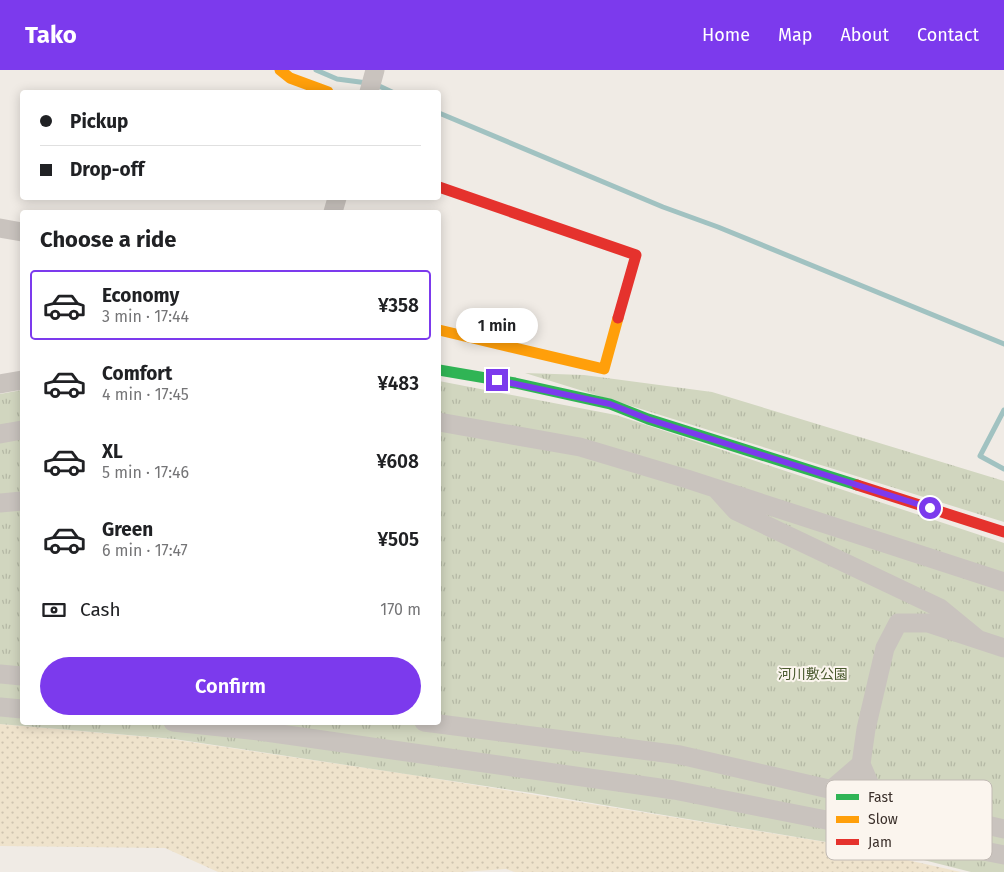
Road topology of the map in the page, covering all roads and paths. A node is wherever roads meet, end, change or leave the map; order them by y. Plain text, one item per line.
1 (280, 70) edge
2 (375, 70) edge
3 (323, 90) edge
4 (370, 90) edge
5 (441, 188) edge
6 (0, 228) edge
7 (20, 232) edge
8 (441, 330) edge
9 (441, 370) edge
10 (20, 380) edge
11 (0, 384) edge
12 (441, 422) edge
13 (20, 430) edge
14 (0, 434) edge
15 (714, 488) junction
16 (20, 501) edge
17 (0, 503) edge
18 (1004, 532) edge
19 (1004, 582) edge
20 (979, 640) junction
21 (1004, 648) edge
22 (0, 674) edge
23 (20, 676) edge
24 (0, 707) edge
25 (20, 709) edge
26 (441, 724) edge
27 (202, 725) edge
28 (861, 764) junction
29 (843, 780) edge
30 (868, 780) edge
31 (826, 789) edge
32 (826, 820) edge

1 - 3 street
2 - 4 street
5 - 8 street
6 - 7 street
9 - 18 street
10 - 11 street
12 - 15 street
13 - 14 street
15 - 19 street
15 - 20 street
16 - 17 street
20 - 21 street
20 - 28 street
22 - 23 street
24 - 25 street
26 - 31 street
27 - 32 street
28 - 29 street
28 - 30 street

